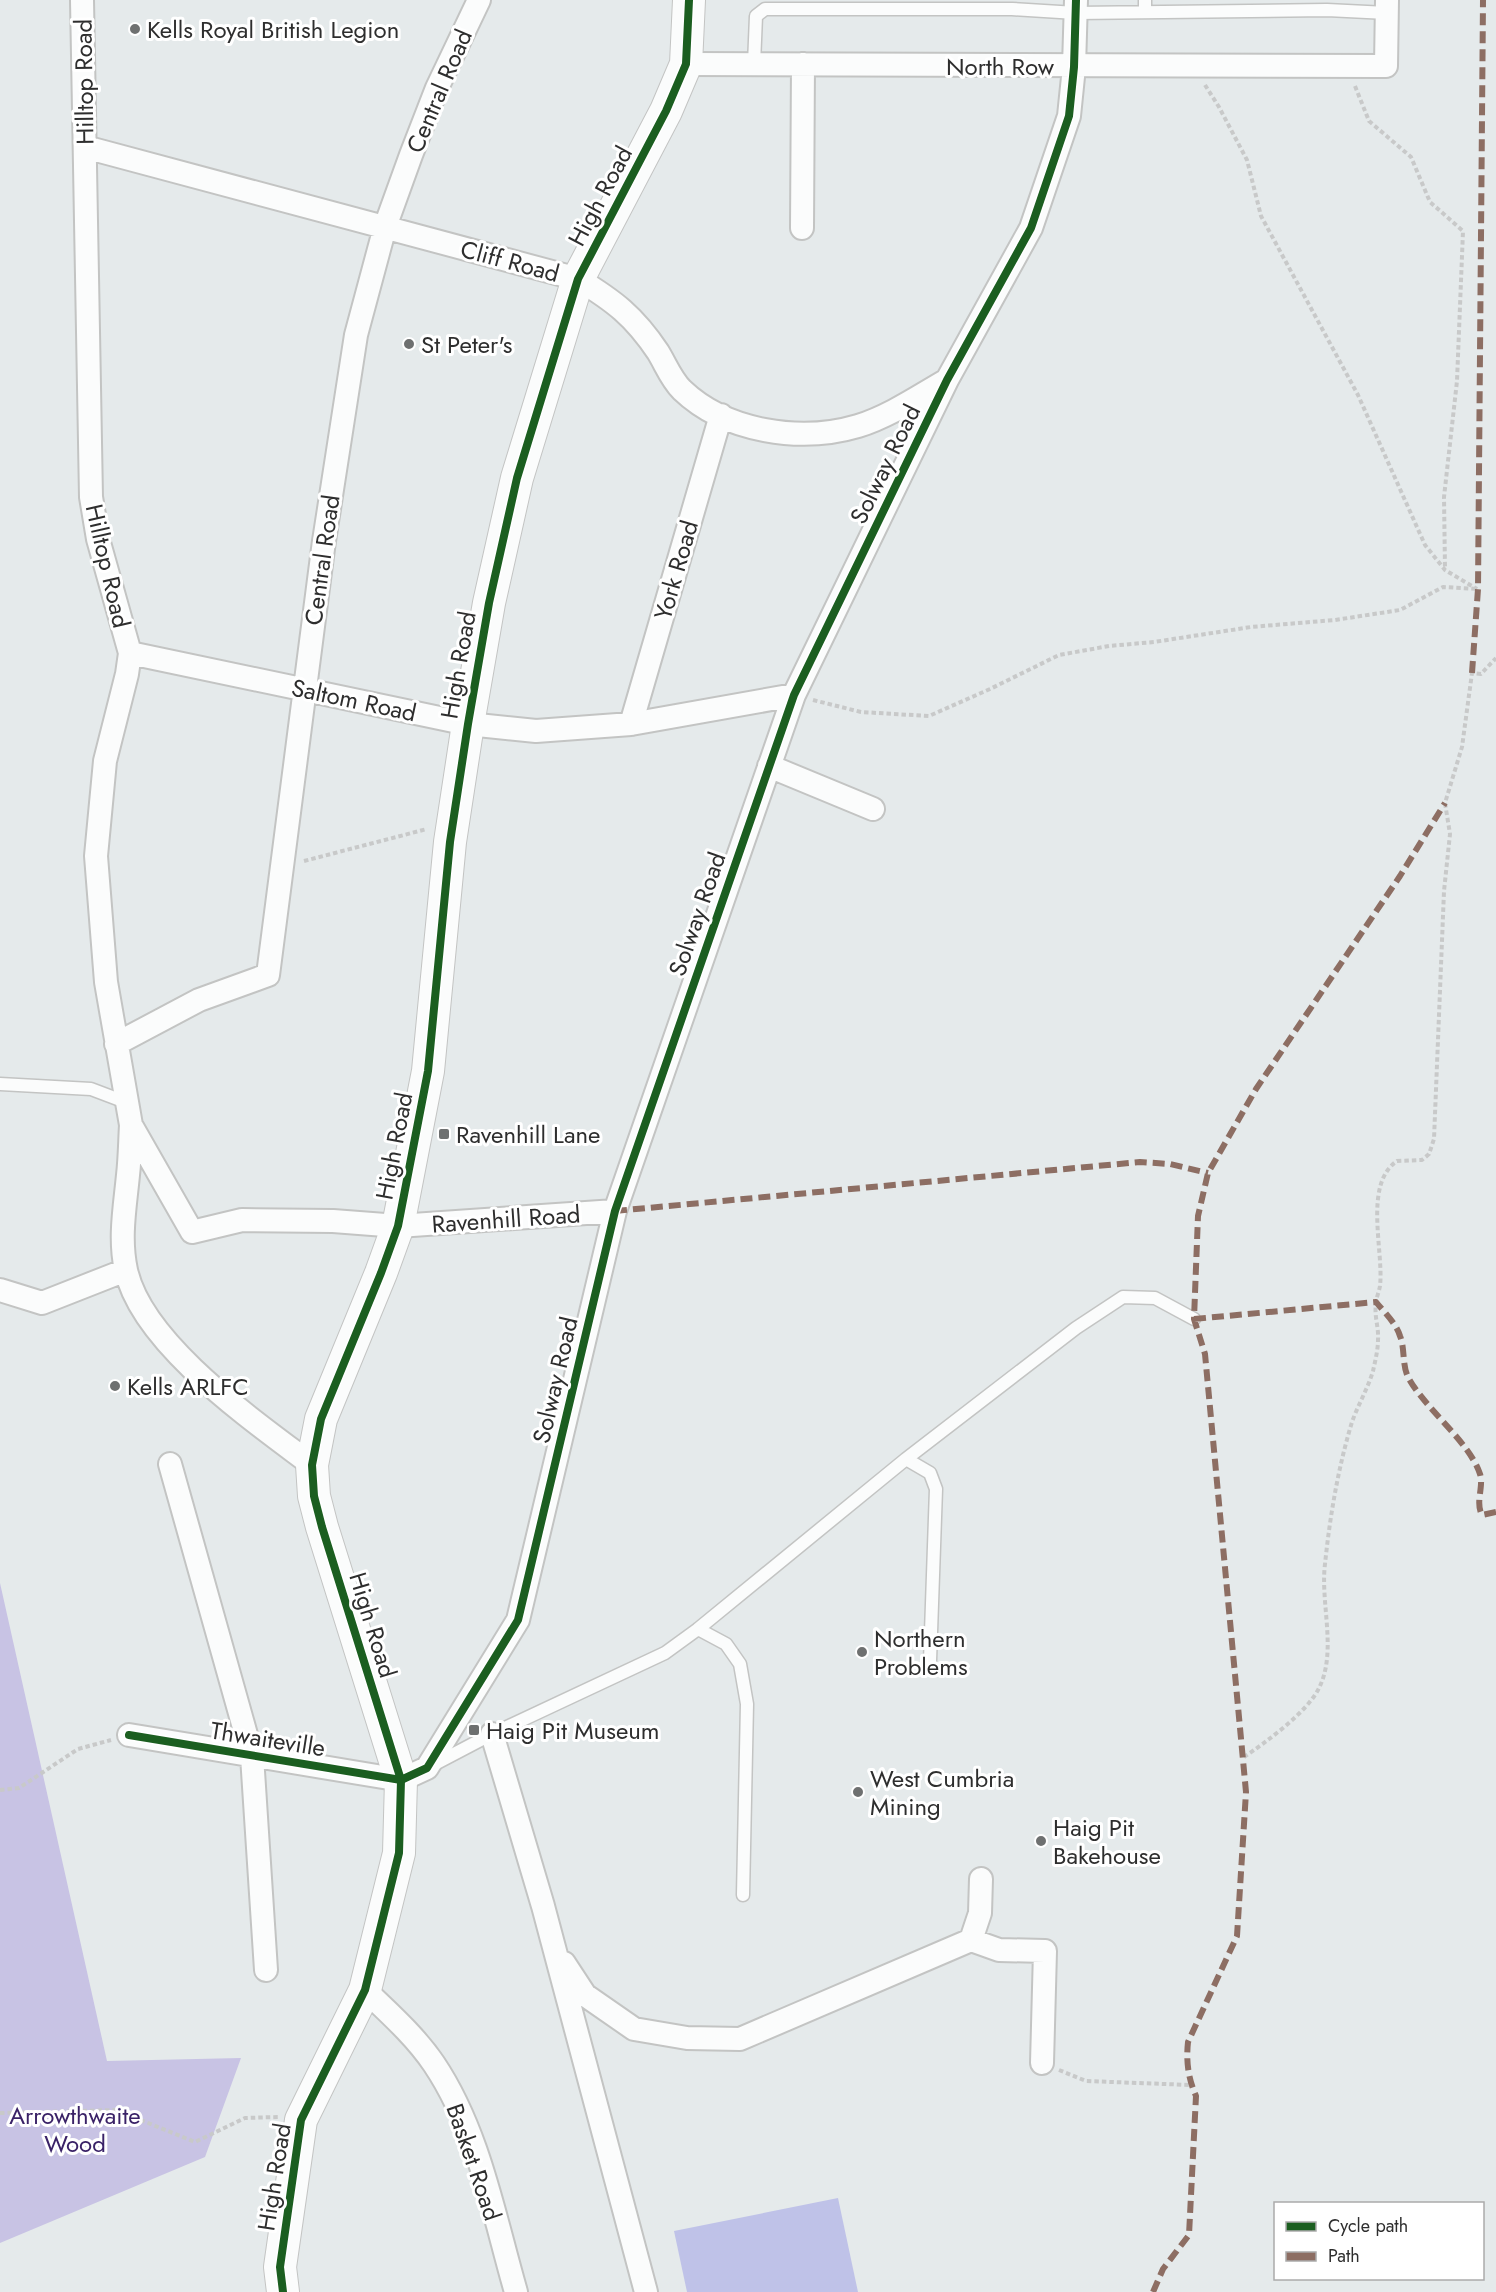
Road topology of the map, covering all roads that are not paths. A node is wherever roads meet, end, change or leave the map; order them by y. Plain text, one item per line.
1 (82, 0) edge
2 (479, 0) edge
3 (689, 0) edge
4 (757, 0) edge
5 (1012, 4) edge
6 (1327, 5) edge
7 (1076, 6) edge
8 (1145, 6) edge
9 (1387, 6) edge
10 (756, 16) junction
11 (686, 64) junction
12 (754, 64) junction
13 (803, 64) junction
14 (1074, 67) junction
15 (85, 147) junction
16 (385, 227) junction
17 (802, 228) dead end
18 (578, 279) junction
19 (947, 380) junction
20 (721, 416) junction
21 (130, 653) junction
22 (306, 690) junction
23 (794, 695) junction
24 (468, 724) junction
25 (631, 724) junction
26 (769, 765) junction
27 (873, 809) dead end
28 (116, 1044) junction
29 (0, 1084) edge
30 (129, 1114) junction
31 (615, 1211) junction
32 (398, 1226) junction
33 (126, 1270) junction
34 (0, 1290) edge
35 (1194, 1319) dead end
36 (906, 1460) junction
37 (170, 1464) dead end
38 (312, 1465) junction
39 (698, 1629) junction
40 (930, 1661) dead end
41 (492, 1734) junction
42 (129, 1735) road end
43 (252, 1756) junction
44 (414, 1774) junction
45 (981, 1879) dead end
46 (743, 1895) dead end
47 (971, 1940) junction
48 (554, 1949) junction
49 (266, 1970) dead end
50 (365, 1990) junction
51 (1042, 2063) road end
52 (283, 2292) edge
53 (516, 2292) edge
54 (646, 2292) edge

1 - 15 street, Hilltop Road
2 - 16 street, Central Road
3 - 11 street, High Road
4 - 10 lane
5 - 7 lane
5 - 10 lane
6 - 8 lane
6 - 9 lane
7 - 8 lane
7 - 14 street, Solway Road
9 - 14 street, North Row
10 - 12 lane
11 - 12 street, North Row
11 - 18 street, High Road
12 - 13 street, North Row
13 - 14 street, North Row
13 - 17 street
14 - 19 street, Solway Road
15 - 16 street, Cliff Road
15 - 21 street, Hilltop Road
16 - 18 street, Cliff Road
16 - 22 street, Central Road
18 - 20 street, Cliff Road
18 - 24 street, High Road
19 - 20 street, Cliff Road
19 - 23 street, Solway Road
20 - 25 street, York Road
21 - 22 street, Saltom Road
21 - 28 street, Hilltop Road
22 - 24 street, Saltom Road
22 - 28 street, Central Road
23 - 25 street, Saltom Road
23 - 26 street, Solway Road
24 - 25 street, Saltom Road
24 - 32 street, High Road
26 - 27 street
26 - 31 street, Solway Road
28 - 30 street, Hilltop Road
29 - 30 lane
30 - 32 street, Hilltop Road
30 - 33 street, Hilltop Road
31 - 32 street, Ravenhill Road
31 - 44 street, Solway Road
32 - 38 street, High Road
33 - 34 street
33 - 38 street, Hilltop Road
35 - 36 lane
36 - 39 lane
36 - 40 lane
37 - 43 street, Thwaiteville
38 - 44 street, High Road
39 - 41 lane
39 - 46 lane
41 - 44 lane
41 - 48 street
42 - 43 street, Thwaiteville
43 - 44 street, Thwaiteville
43 - 49 street, Thwaiteville
44 - 50 street, High Road
45 - 47 street
47 - 48 street
47 - 51 street
48 - 54 street
50 - 52 street, High Road
50 - 53 street, Basket Road

